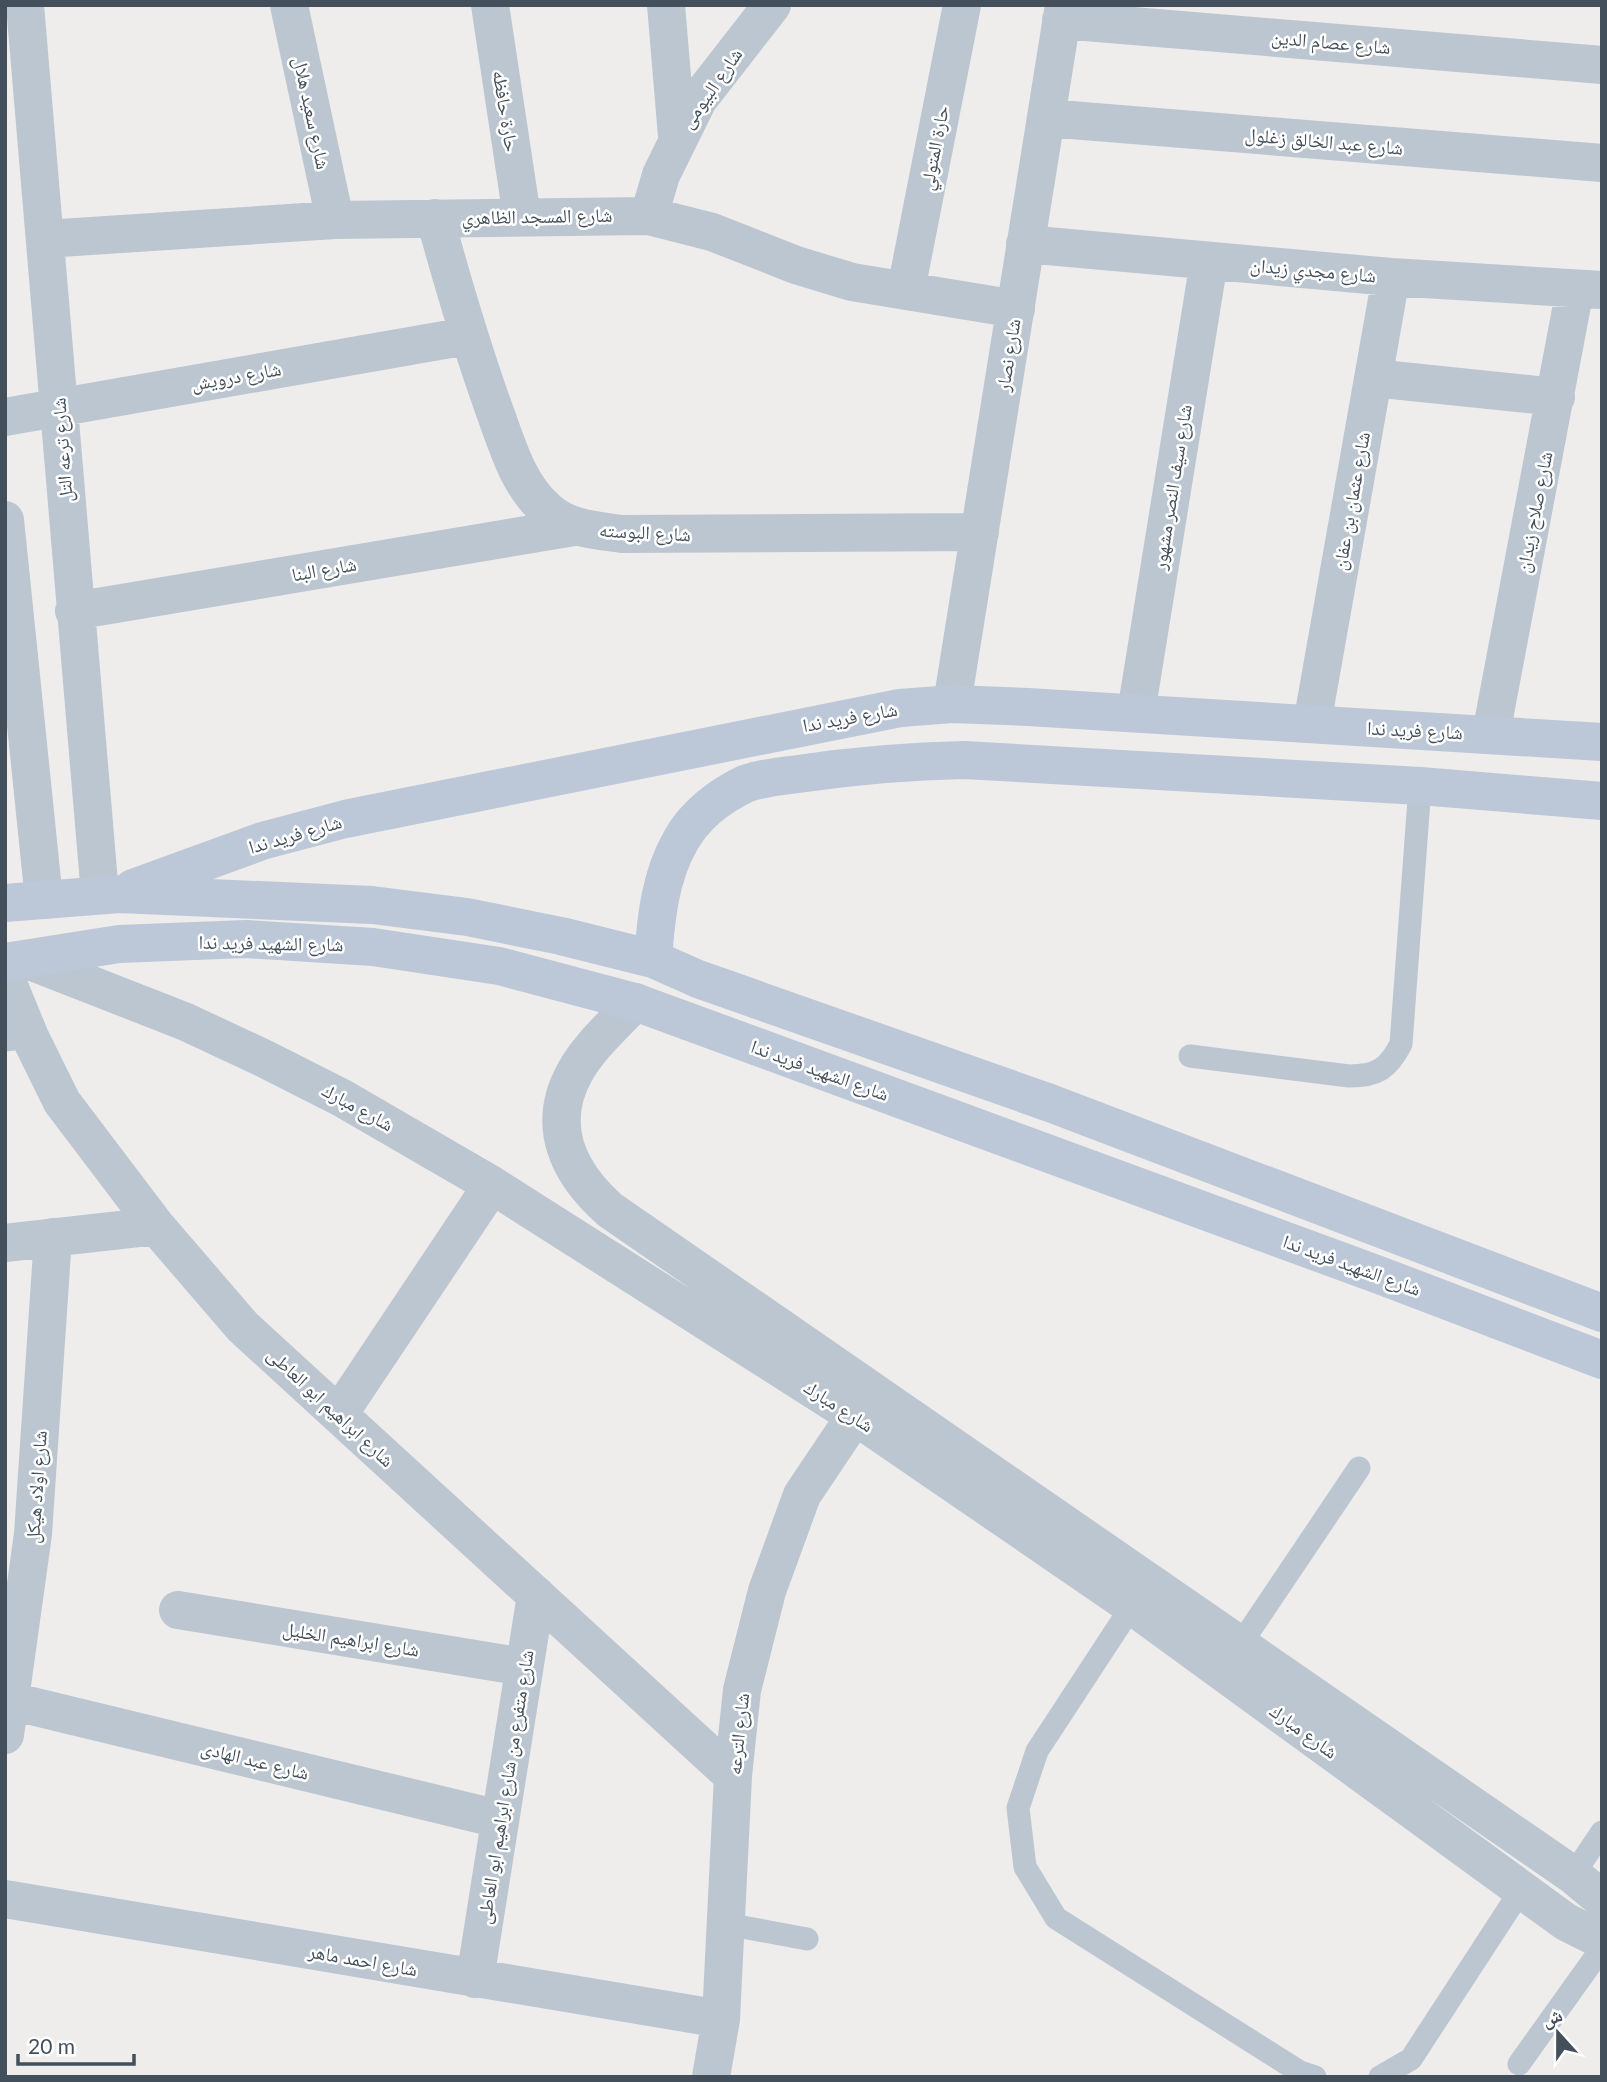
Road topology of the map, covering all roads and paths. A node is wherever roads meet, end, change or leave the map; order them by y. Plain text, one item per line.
1 (25, 5) edge
2 (289, 5) edge
3 (490, 5) edge
4 (666, 5) edge
5 (772, 5) edge
6 (962, 5) edge
7 (1062, 12) edge
8 (1602, 65) edge
9 (1046, 118) junction
10 (677, 136) junction
11 (1602, 163) edge
12 (649, 216) junction
13 (522, 217) junction
14 (435, 218) junction
15 (335, 220) junction
16 (45, 239) junction
17 (1025, 244) junction
18 (1209, 261) junction
19 (1391, 277) junction
20 (906, 290) junction
21 (1588, 290) edge
22 (1016, 309) junction
23 (467, 336) junction
24 (1373, 378) junction
25 (1556, 397) junction
26 (58, 407) junction
27 (5, 417) edge
28 (5, 520) edge
29 (574, 527) junction
30 (980, 532) junction
31 (74, 611) junction
32 (952, 704) junction
33 (1136, 713) junction
34 (1312, 724) junction
35 (1424, 730) junction
36 (1491, 734) junction
37 (1602, 742) edge
38 (1420, 786) junction
39 (1602, 801) edge
40 (109, 895) junction
41 (44, 900) junction
42 (5, 903) edge
43 (653, 959) junction
44 (12, 966) edge
45 (635, 1002) junction
46 (17, 1039) edge
47 (1190, 1056) dead end
48 (492, 1185) junction
49 (156, 1226) junction
50 (53, 1237) junction
51 (5, 1242) edge
52 (1602, 1313) edge
53 (1602, 1360) edge
54 (339, 1415) junction
55 (855, 1416) junction
56 (1359, 1468) dead end
57 (1140, 1594) junction
58 (536, 1595) junction
59 (178, 1610) dead end
60 (1240, 1645) junction
61 (524, 1667) junction
62 (8, 1718) edge
63 (733, 1776) junction
64 (499, 1819) junction
65 (1602, 1832) edge
66 (1573, 1875) junction
67 (5, 1899) edge
68 (1602, 1899) edge
69 (1534, 1900) junction
70 (726, 1924) junction
71 (807, 1939) dead end
72 (1602, 1940) edge
73 (1602, 1948) edge
74 (475, 1979) junction
75 (721, 2019) junction
76 (1519, 2064) dead end
77 (711, 2077) edge
78 (1315, 2077) edge
79 (1380, 2077) edge

1 - 16 street, شارع ترعه التل
2 - 15 street, شارع سعيد هلال
3 - 13 street, حارة حافظه
4 - 10 street
5 - 10 street, شارع البيومى
6 - 20 street, حارة المتولي
7 - 8 street, شارع عصام الدين
7 - 9 street, شارع نصار
9 - 11 street, شارع عبد الخالق زغلول
9 - 17 street, شارع نصار
10 - 12 street, شارع البيومى
12 - 13 street, شارع المسجد الظاهري
12 - 20 street, شارع المسجد الظاهري
13 - 14 street, شارع المسجد الظاهري
14 - 15 street, شارع المسجد الظاهري
14 - 23 street, شارع البوسته
15 - 16 street, شارع المسجد الظاهري
16 - 26 street, شارع ترعه التل
17 - 18 street, شارع مجدي زيدان
17 - 22 street, شارع نصار
18 - 19 street, شارع مجدي زيدان
18 - 33 street, شارع سيف النصر مشهور
19 - 21 street, شارع مجدي زيدان
19 - 24 street, شارع عثمان بن عفان
20 - 22 street, شارع المسجد الظاهري
21 - 25 street, شارع صلاح زيدان
22 - 30 street, شارع نصار
23 - 26 street, شارع درويش
23 - 29 street, شارع البوسته
24 - 25 street
24 - 34 street, شارع عثمان بن عفان
25 - 36 street, شارع صلاح زيدان
26 - 27 street, شارع درويش
26 - 31 street, شارع ترعه التل
28 - 41 street
29 - 30 street, شارع البوسته
29 - 31 street, شارع البنا
30 - 32 street, شارع نصار
31 - 40 street, شارع ترعه التل
32 - 33 main road, شارع فريد ندا
32 - 40 main road, شارع فريد ندا
33 - 34 main road, شارع فريد ندا
34 - 35 main road, شارع فريد ندا
35 - 36 main road, شارع فريد ندا
35 - 38 main road
36 - 37 main road, شارع فريد ندا
38 - 39 main road
38 - 43 main road
38 - 47 lane
40 - 41 main road
40 - 43 main road
41 - 42 main road
43 - 52 main road
44 - 45 main road, شارع الشهيد فريد ندا
44 - 46 street, شارع ابراهيم ابو العاطى
44 - 48 street, شارع مبارك
45 - 53 main road, شارع الشهيد فريد ندا
45 - 57 street, شارع مبارك
46 - 49 street, شارع ابراهيم ابو العاطى
48 - 54 street
48 - 55 street, شارع مبارك
49 - 50 street
49 - 54 street, شارع ابراهيم ابو العاطى
50 - 51 street
50 - 62 street, شارع اولاد هيكل
54 - 58 street, شارع ابراهيم ابو العاطى
55 - 57 street, شارع مبارك
55 - 63 street, شارع الترعه
56 - 60 lane
57 - 60 street, شارع مبارك
57 - 69 street, شارع مبارك
57 - 78 lane
58 - 61 street, شارع متفرع من شارع ابراهيم ابو العاطى
58 - 63 street, شارع ابراهيم ابو العاطى
59 - 61 street, شارع ابراهيم الخليل
60 - 66 street, شارع مبارك
61 - 64 street, شارع متفرع من شارع ابراهيم ابو العاطى
62 - 64 street, شارع عبد الهادى
63 - 70 street, شارع الترعه
64 - 74 street, شارع متفرع من شارع ابراهيم ابو العاطى
65 - 66 lane
66 - 68 street, شارع مبارك
66 - 69 street
67 - 74 street, شارع احمد ماهر
69 - 72 street, شارع مبارك
69 - 79 lane
70 - 71 lane
70 - 75 street, شارع الترعه
73 - 76 lane
74 - 75 street, شارع احمد ماهر
75 - 77 street, شارع الترعه

